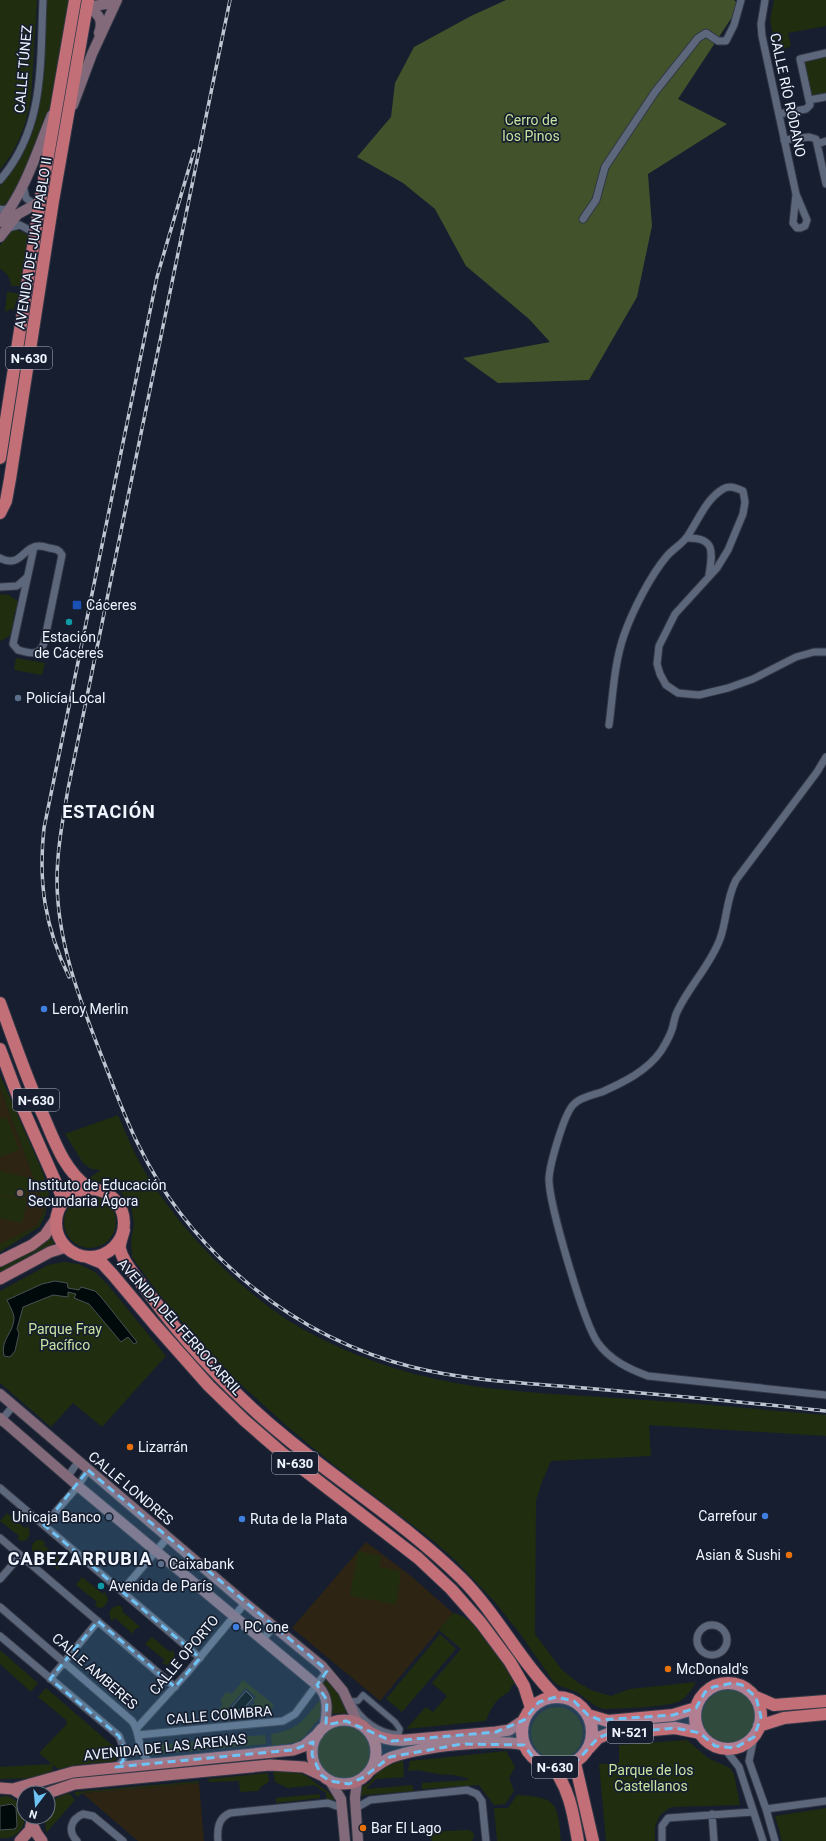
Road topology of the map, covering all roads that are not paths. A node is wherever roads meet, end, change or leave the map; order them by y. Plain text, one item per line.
1 (43, 0) edge
2 (75, 0) edge
3 (110, 0) edge
4 (117, 0) edge
5 (741, 0) edge
6 (765, 0) edge
7 (88, 3) edge
8 (73, 14) junction
9 (826, 53) edge
10 (92, 54) junction
11 (826, 97) edge
12 (809, 100) junction
13 (57, 102) junction
14 (779, 114) junction
15 (69, 119) junction
16 (784, 140) junction
17 (826, 142) edge
18 (817, 144) junction
19 (0, 180) edge
20 (826, 184) edge
21 (23, 185) junction
22 (796, 194) dead end
23 (54, 201) junction
24 (37, 203) junction
25 (12, 207) junction
26 (0, 209) edge
27 (583, 219) dead end
28 (4, 225) edge
29 (0, 237) edge
30 (35, 237) junction
31 (0, 458) edge
32 (0, 513) edge
33 (686, 538) junction
34 (34, 547) junction
35 (0, 558) edge
36 (17, 560) junction
37 (29, 568) junction
38 (709, 575) junction
39 (28, 576) junction
40 (0, 587) edge
41 (12, 587) junction
42 (21, 605) junction
43 (826, 652) edge
44 (610, 725) dead end
45 (826, 757) edge
46 (0, 1003) edge
47 (0, 1049) edge
48 (89, 1188) junction
49 (64, 1201) junction
50 (56, 1219) junction
51 (124, 1230) junction
52 (66, 1247) junction
53 (87, 1257) junction
54 (0, 1261) edge
55 (0, 1279) edge
56 (0, 1394) edge
57 (826, 1395) edge
58 (13, 1406) junction
59 (1, 1420) edge
60 (78, 1462) junction
61 (88, 1470) junction
62 (68, 1476) junction
63 (78, 1486) junction
64 (0, 1488) edge
65 (44, 1525) junction
66 (168, 1537) junction
67 (0, 1538) edge
68 (157, 1551) junction
69 (20, 1556) junction
70 (0, 1579) edge
71 (122, 1591) junction
72 (245, 1603) junction
73 (0, 1607) edge
74 (234, 1616) junction
75 (98, 1621) junction
76 (274, 1626) junction
77 (0, 1636) edge
78 (263, 1639) junction
79 (727, 1644) joint
80 (200, 1658) junction
81 (65, 1662) junction
82 (328, 1673) junction
83 (50, 1678) junction
84 (317, 1686) junction
85 (175, 1687) junction
86 (556, 1697) junction
87 (756, 1697) junction
88 (826, 1701) edge
89 (532, 1708) junction
90 (696, 1708) junction
91 (826, 1714) edge
92 (588, 1715) junction
93 (524, 1720) junction
94 (358, 1724) junction
95 (325, 1725) junction
96 (138, 1728) junction
97 (368, 1731) junction
98 (757, 1732) junction
99 (700, 1733) junction
100 (318, 1734) junction
101 (399, 1734) joint
102 (138, 1736) junction
103 (524, 1744) junction
104 (589, 1748) junction
105 (724, 1748) junction
106 (156, 1763) junction
107 (575, 1763) junction
108 (116, 1767) junction
109 (553, 1767) junction
110 (369, 1772) junction
111 (321, 1774) junction
112 (330, 1781) junction
113 (357, 1781) junction
114 (0, 1788) edge
115 (13, 1789) junction
116 (56, 1790) edge
117 (16, 1791) edge
118 (826, 1801) edge
119 (342, 1808) junction
120 (356, 1808) junction
121 (766, 1809) junction
122 (753, 1812) junction
123 (712, 1814) junction
124 (31, 1825) edge
125 (34, 1825) edge
126 (20, 1841) edge
127 (42, 1841) edge
128 (77, 1841) edge
129 (123, 1841) edge
130 (218, 1841) edge
131 (345, 1841) edge
132 (358, 1841) edge
133 (486, 1841) edge
134 (578, 1841) edge
135 (593, 1841) edge
136 (662, 1841) edge
137 (714, 1841) edge
138 (763, 1841) edge
139 (775, 1841) edge

1 - 19 street, CALLE TÚNEZ
2 - 8 highway, AVENIDA DE JUAN PABLO II / N-630
3 - 7 main road
4 - 10 main road
5 - 27 street
6 - 14 street, CALLE RÍO RÓDANO
7 - 8 highway
7 - 10 main road
7 - 15 highway, AVENIDA DE JUAN PABLO II / N-630
8 - 13 highway, AVENIDA DE JUAN PABLO II / N-630
9 - 12 street
10 - 15 main road
11 - 12 street
12 - 14 street
13 - 21 main road
13 - 24 highway, AVENIDA DE JUAN PABLO II / N-630
14 - 16 street, CALLE RÍO RÓDANO
15 - 23 highway, AVENIDA DE JUAN PABLO II / N-630
16 - 18 street
16 - 22 street, CALLE RÍO RÓDANO
17 - 18 street
18 - 20 street
21 - 24 street
21 - 25 main road
23 - 24 highway
23 - 32 highway, AVENIDA DE JUAN PABLO II / N-630
24 - 28 main road
24 - 30 highway, AVENIDA DE JUAN PABLO II / N-630
25 - 26 street
25 - 28 main road
28 - 29 main road
28 - 30 street
30 - 31 highway, AVENIDA DE JUAN PABLO II / N-630
33 - 38 street
33 - 38 street
33 - 44 street
34 - 36 street
34 - 37 street
34 - 42 street
35 - 36 street
36 - 37 street
37 - 39 street
38 - 43 street
39 - 41 street
39 - 42 street
40 - 41 street
41 - 42 street
45 - 57 street
46 - 48 highway, N-630
47 - 49 highway, N-630
48 - 49 highway
48 - 51 highway, N-630
49 - 50 highway
50 - 52 highway
50 - 54 main road
51 - 53 highway
51 - 86 highway, AVENIDA DEL FERROCARRIL / N-630
52 - 53 highway, N-630
52 - 55 main road
53 - 89 highway, AVENIDA DEL FERROCARRIL / N-630
56 - 58 main road, CALLE LONDRES
58 - 59 street
58 - 60 main road, CALLE LONDRES
59 - 62 main road
60 - 61 main road, CALLE LONDRES
60 - 62 street
61 - 63 street
61 - 66 main road, CALLE LONDRES
62 - 63 main road
63 - 65 street
63 - 68 main road
64 - 65 street
65 - 71 street
66 - 68 street
66 - 72 main road, CALLE LONDRES
67 - 69 street
68 - 71 street
68 - 74 main road
69 - 70 street
69 - 75 street
71 - 80 street
72 - 74 street
72 - 76 main road, CALLE LONDRES
73 - 81 street, CALLE AMBERES
74 - 78 main road
74 - 80 street, CALLE OPORTO
75 - 81 street
75 - 85 street
76 - 78 street
76 - 82 main road, CALLE LONDRES
77 - 83 street
78 - 84 main road
79 - 79 street
80 - 85 street, CALLE OPORTO
81 - 83 street
81 - 96 street, CALLE AMBERES
82 - 84 street, CALLE COIMBRA
82 - 94 main road, CALLE LONDRES
83 - 108 street
84 - 95 main road
84 - 102 street, CALLE COIMBRA
85 - 96 street, CALLE OPORTO
86 - 89 highway
86 - 92 highway
87 - 88 highway
87 - 90 highway
87 - 98 highway
89 - 93 highway
90 - 92 highway, N-521
90 - 99 highway
91 - 98 highway
92 - 104 highway, N-630
93 - 97 main road
93 - 103 highway, N-630
94 - 95 main road
94 - 97 main road
95 - 100 main road
96 - 102 street, CALLE AMBERES
97 - 110 main road
98 - 105 highway
98 - 121 street
99 - 104 highway, N-521
99 - 105 highway, N-521
100 - 106 main road, AVENIDA DE LAS ARENAS
100 - 111 main road
101 - 101 street
102 - 106 street, CALLE AMBERES
103 - 109 highway, N-630
103 - 110 main road
104 - 107 highway, N-630
105 - 122 street
106 - 108 main road, AVENIDA DE LAS ARENAS
107 - 109 highway, N-630
107 - 135 highway, N-630
108 - 115 main road, AVENIDA DE LAS ARENAS
109 - 134 highway, N-630
110 - 113 main road
111 - 112 main road
111 - 116 main road, AVENIDA DE LAS ARENAS
112 - 113 main road
112 - 119 main road
113 - 120 main road
114 - 115 main road
115 - 117 main road
118 - 121 street
119 - 130 street
119 - 131 main road
120 - 132 main road
120 - 133 street
121 - 139 street
122 - 123 street
122 - 138 street
123 - 136 street
123 - 137 street
124 - 126 main road
125 - 127 main road
128 - 129 street

